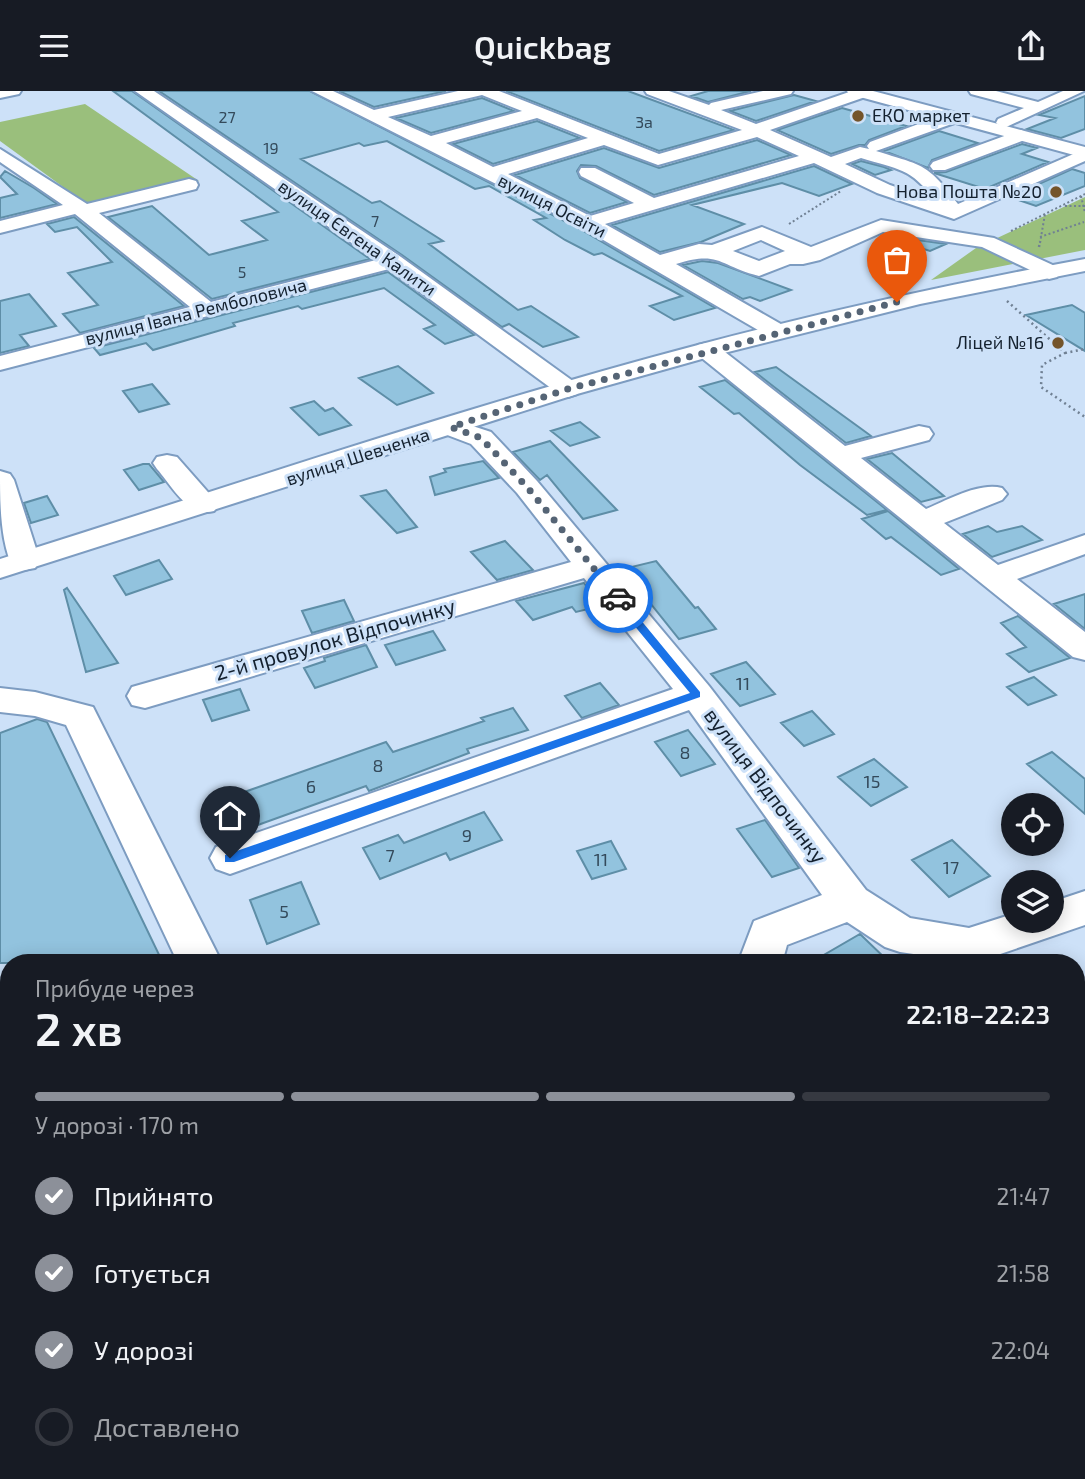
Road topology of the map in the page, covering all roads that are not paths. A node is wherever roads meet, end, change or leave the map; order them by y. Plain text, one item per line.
1 (13, 91) edge
2 (143, 91) edge
3 (320, 91) edge
4 (483, 91) edge
5 (653, 91) edge
6 (785, 91) edge
7 (884, 91) edge
8 (977, 91) edge
9 (1076, 91) edge
10 (859, 92) edge
11 (0, 93) edge
12 (717, 106) dead end
13 (1040, 107) junction
14 (538, 112) junction
15 (373, 115) junction
16 (954, 117) junction
17 (453, 118) dead end
18 (1004, 123) junction
19 (477, 129) junction
20 (756, 130) junction
21 (1021, 135) junction
22 (604, 139) junction
23 (430, 142) junction
24 (876, 146) dead end
25 (1082, 146) edge
26 (522, 148) dead end
27 (0, 154) edge
28 (546, 156) junction
29 (824, 159) junction
30 (939, 166) dead end
31 (588, 172) dead end
32 (490, 174) junction
33 (189, 185) dead end
34 (81, 209) junction
35 (656, 210) junction
36 (954, 213) junction
37 (588, 223) junction
38 (0, 227) edge
39 (714, 251) junction
40 (812, 254) junction
41 (393, 262) junction
42 (659, 263) junction
43 (1085, 265) edge
44 (1041, 267) junction
45 (207, 310) junction
46 (778, 332) junction
47 (707, 351) junction
48 (0, 363) edge
49 (568, 389) junction
50 (451, 427) junction
51 (919, 434) dead end
52 (838, 456) junction
53 (167, 463) dead end
54 (0, 480) edge
55 (992, 494) dead end
56 (204, 505) junction
57 (921, 521) junction
58 (1085, 544) edge
59 (12, 565) edge
60 (591, 566) junction
61 (994, 577) junction
62 (1085, 649) edge
63 (696, 694) junction
64 (145, 696) dead end
65 (0, 700) edge
66 (230, 858) dead end
67 (851, 902) junction
68 (1085, 908) edge
69 (1064, 915) edge
70 (1009, 933) edge
71 (196, 954) edge
72 (763, 954) edge

1 - 11 street
2 - 41 street, вулиця Євгена Калити
3 - 15 street, вулиця Освіти
4 - 14 street
4 - 15 street
5 - 20 street
6 - 12 street
7 - 18 street
8 - 13 street
9 - 13 street
10 - 16 street
10 - 20 street
13 - 18 street
14 - 19 street
14 - 22 street
15 - 23 street, вулиця Освіти
16 - 21 street
16 - 24 street
17 - 19 street
18 - 25 street
19 - 23 street
20 - 22 street
20 - 29 street
21 - 25 street
21 - 30 street
22 - 28 street
23 - 32 street, вулиця Освіти
25 - 36 street
26 - 28 street
27 - 34 street
28 - 32 street
29 - 35 street
29 - 36 street
29 - 36 street
31 - 35 street
32 - 37 street, вулиця Освіти
33 - 34 street
34 - 38 street
34 - 45 street
35 - 37 street
37 - 42 street, вулиця Освіти
39 - 40 street
39 - 40 street
39 - 42 street
40 - 44 street
41 - 45 street, вулиця Івана Ремболовича
41 - 49 street, вулиця Євгена Калити
42 - 46 street, вулиця Освіти
43 - 44 street, вулиця Шевченка
44 - 46 street, вулиця Шевченка
45 - 48 street, вулиця Івана Ремболовича
46 - 47 street, вулиця Шевченка
47 - 49 street, вулиця Шевченка
47 - 52 street
49 - 50 street, вулиця Шевченка
50 - 56 street, вулиця Шевченка
50 - 60 street, вулиця Відпочинку
51 - 52 street
52 - 57 street
53 - 56 street
54 - 59 street
55 - 57 street
56 - 59 street, вулиця Шевченка
57 - 61 street
58 - 61 street
60 - 63 street, вулиця Відпочинку
60 - 64 street, 2-й провулок Відпочинку
61 - 62 street
63 - 66 street
63 - 67 street, вулиця Відпочинку
65 - 71 street
67 - 70 street, вулиця Відпочинку
67 - 72 street
68 - 69 street

